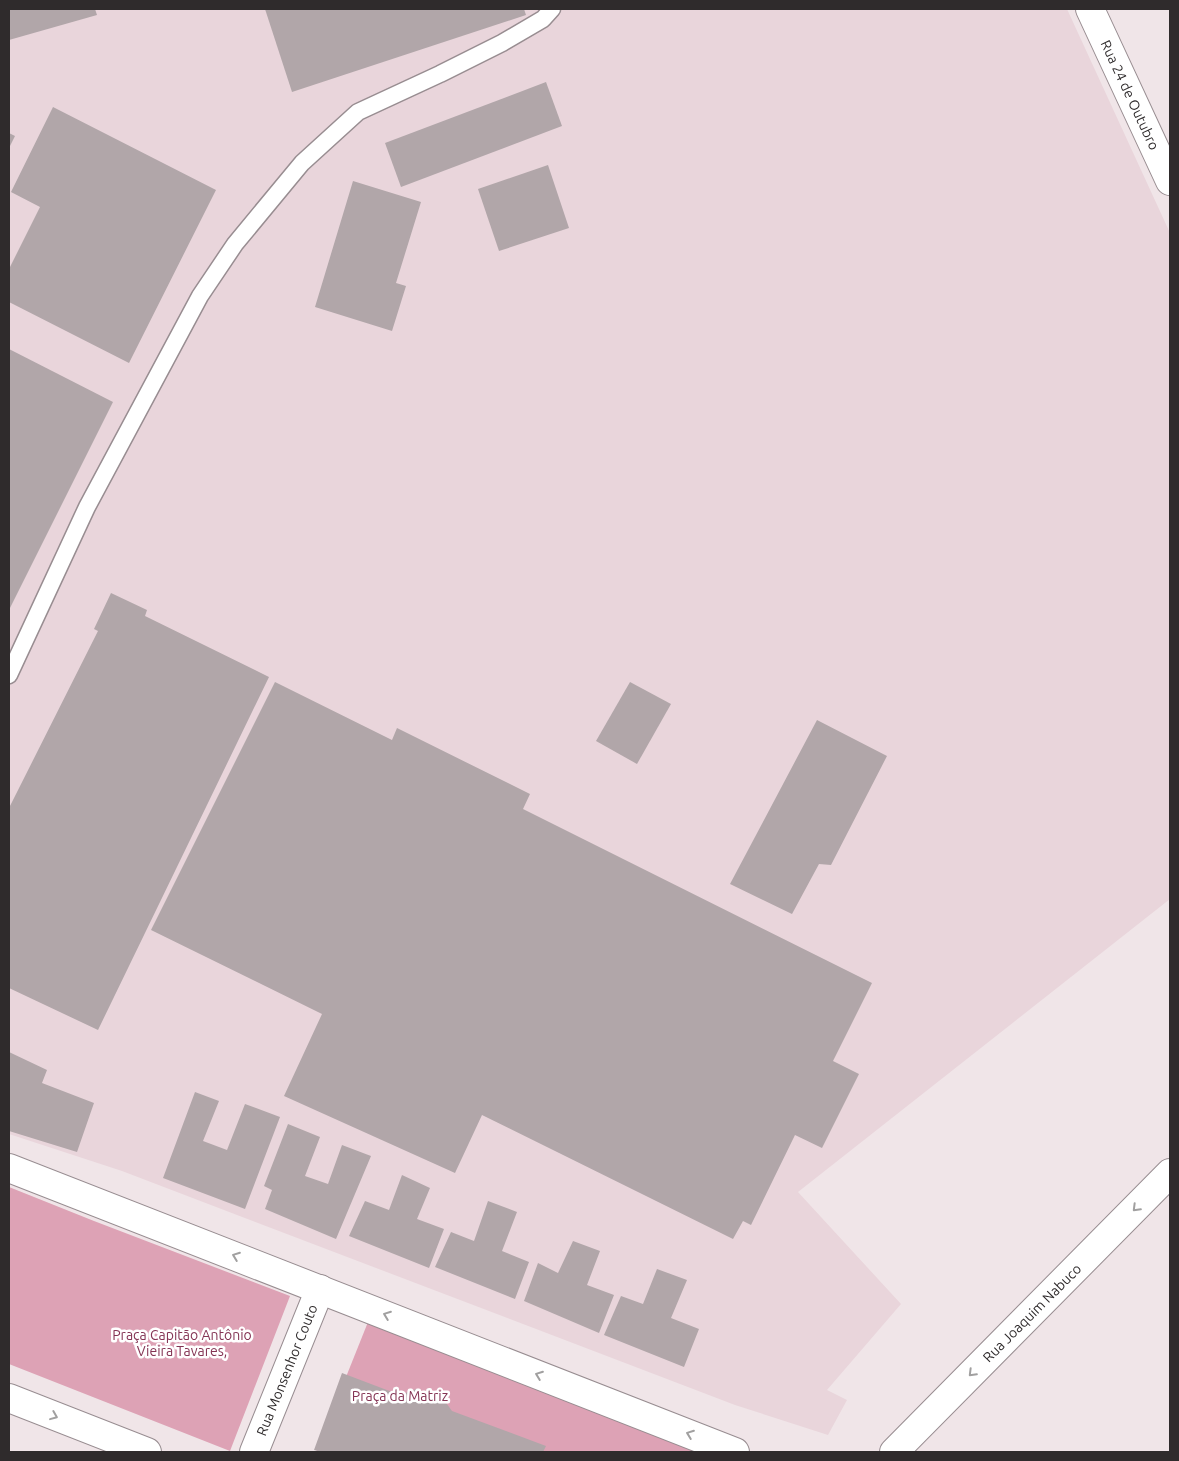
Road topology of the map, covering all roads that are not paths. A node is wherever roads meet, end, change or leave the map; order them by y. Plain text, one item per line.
1 (552, 9) edge
2 (1090, 9) edge
3 (1170, 181) edge
4 (9, 675) edge
5 (9, 1168) edge
6 (1170, 1173) edge
7 (320, 1289) junction
8 (9, 1398) edge
9 (147, 1452) edge
10 (254, 1452) edge
11 (735, 1452) edge
12 (894, 1452) edge

1 - 4 lane
2 - 3 street, Rua 24 de Outubro
7 -> 5 street
6 -> 12 street, Rua Joaquim Nabuco
7 - 10 street, Rua Monsenhor Couto
11 -> 7 street
8 -> 9 street

